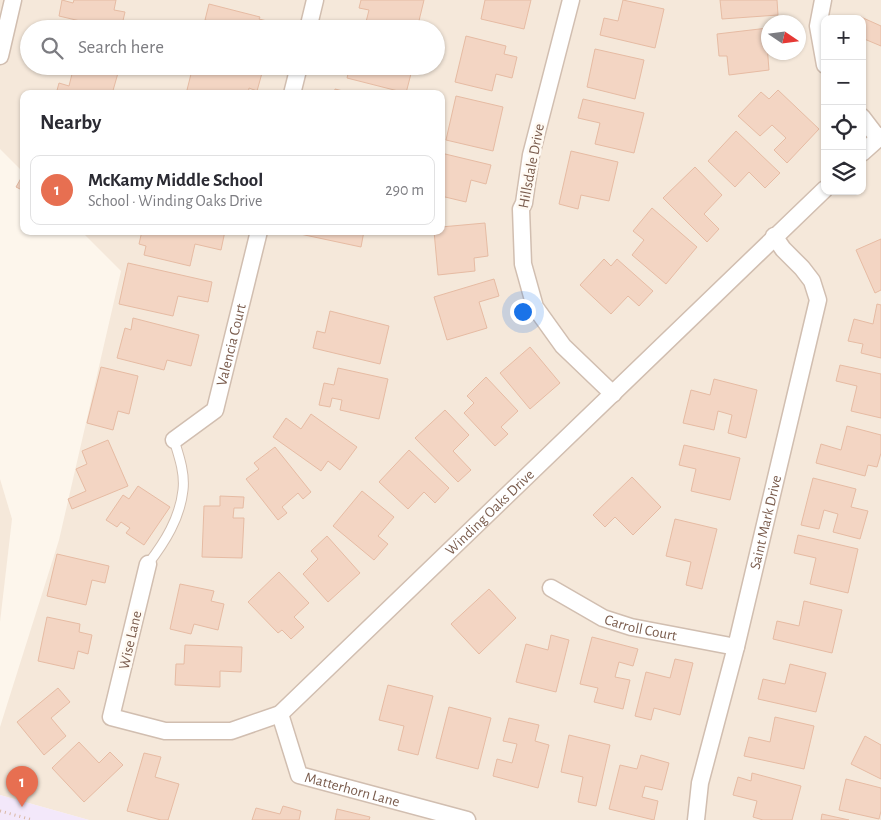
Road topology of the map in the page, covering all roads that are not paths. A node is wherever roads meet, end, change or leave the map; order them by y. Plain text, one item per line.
1 (13, 0) edge
2 (315, 0) edge
3 (571, 0) edge
4 (823, 0) edge
5 (310, 20) edge
6 (0, 56) edge
7 (824, 60) edge
8 (297, 75) edge
9 (293, 90) edge
10 (866, 121) edge
11 (880, 137) edge
12 (865, 150) edge
13 (821, 193) edge
14 (257, 235) edge
15 (774, 236) junction
16 (613, 394) junction
17 (174, 440) joint
18 (148, 564) joint
19 (551, 588) dead end
20 (736, 647) junction
21 (280, 714) junction
22 (111, 717) joint
23 (467, 820) edge
24 (696, 820) edge

1 - 6 street
2 - 5 street
3 - 16 street, Hillsdale Drive
4 - 7 street
8 - 9 street
10 - 11 street
11 - 12 street
13 - 15 street, Winding Oaks Drive
14 - 17 street, Valencia Court
15 - 16 street, Winding Oaks Drive
15 - 20 street, Saint Mark Drive
16 - 21 street, Winding Oaks Drive
17 - 18 lane
18 - 22 street, Wise Lane
19 - 20 street, Carroll Court
20 - 24 street, Saint Mark Drive
21 - 22 street, Winding Oaks Drive
21 - 23 street, Matterhorn Lane

